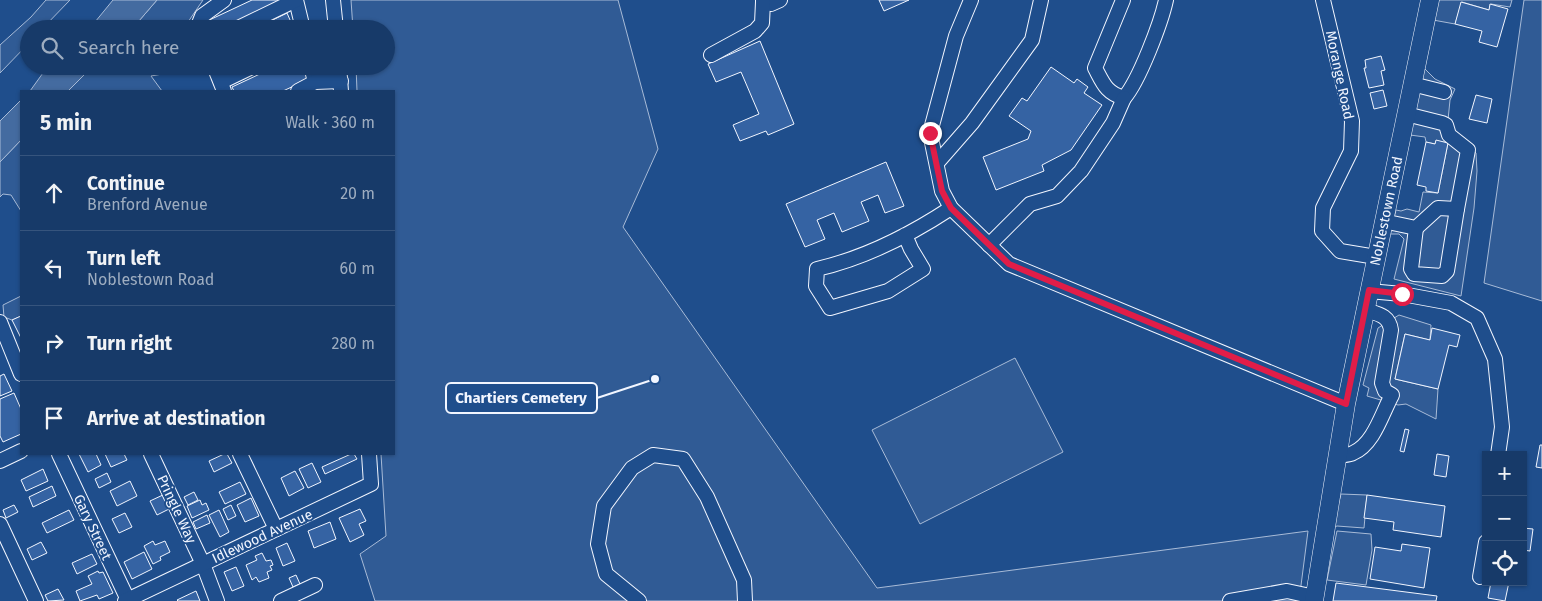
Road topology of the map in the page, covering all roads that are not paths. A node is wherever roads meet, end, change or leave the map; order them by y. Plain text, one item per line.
1 (224, 0) edge
2 (296, 0) edge
3 (334, 0) edge
4 (780, 0) edge
5 (971, 0) edge
6 (1041, 0) edge
7 (1123, 0) edge
8 (1166, 0) edge
9 (1323, 0) edge
10 (1430, 0) edge
11 (763, 1) edge
12 (200, 20) edge
13 (255, 20) edge
14 (301, 20) edge
15 (335, 20) edge
16 (711, 55) dead end
17 (217, 75) edge
18 (240, 75) edge
19 (313, 75) edge
20 (315, 82) junction
21 (1412, 84) junction
22 (341, 86) edge
23 (222, 87) edge
24 (300, 90) edge
25 (1444, 92) dead end
26 (1124, 98) junction
27 (1406, 114) junction
28 (937, 164) junction
29 (951, 208) junction
30 (1457, 209) junction
31 (1383, 221) junction
32 (1416, 228) junction
33 (905, 234) junction
34 (989, 245) junction
35 (1376, 258) junction
36 (1369, 290) junction
37 (1365, 310) junction
38 (0, 322) edge
39 (20, 372) edge
40 (1346, 404) junction
41 (20, 451) edge
42 (1499, 451) edge
43 (59, 455) edge
44 (151, 455) edge
45 (240, 455) edge
46 (369, 455) edge
47 (1338, 456) junction
48 (0, 461) edge
49 (0, 524) edge
50 (276, 529) junction
51 (203, 564) junction
52 (1482, 565) edge
53 (1480, 577) dead end
54 (315, 585) dead end
55 (1314, 599) edge
56 (126, 600) edge
57 (36, 601) edge
58 (217, 601) edge
59 (281, 601) edge
60 (639, 601) edge
61 (745, 601) edge
62 (1230, 601) edge

1 - 12 street
2 - 13 street
2 - 14 street
3 - 15 street
4 - 11 street
5 - 28 street
6 - 28 street
7 - 26 street
8 - 26 street
9 - 35 street, Morange Road
10 - 21 main road, Noblestown Road
11 - 16 street
17 - 23 street
18 - 23 street
19 - 20 street
20 - 22 street
20 - 24 street
21 - 25 street
21 - 27 main road, Noblestown Road
26 - 34 street
27 - 30 street
27 - 31 main road, Noblestown Road
28 - 29 street
29 - 33 street
29 - 34 street
30 - 32 street
30 - 32 street
31 - 32 street
31 - 35 main road, Noblestown Road
33 - 33 street
34 - 40 street
35 - 36 main road, Noblestown Road
36 - 37 main road, Noblestown Road
36 - 42 street
37 - 40 main road, Noblestown Road
37 - 47 street
38 - 39 street
40 - 47 main road, Noblestown Road
41 - 48 street
43 - 56 street, Gary Street
44 - 51 street, Pringle Way
45 - 50 street
46 - 50 street, Idlewood Avenue
47 - 55 main road, Noblestown Road
49 - 57 street
50 - 51 street, Idlewood Avenue
51 - 56 street, Idlewood Avenue
51 - 58 street, Pringle Way
52 - 53 street
54 - 59 street
55 - 62 street
60 - 61 street

